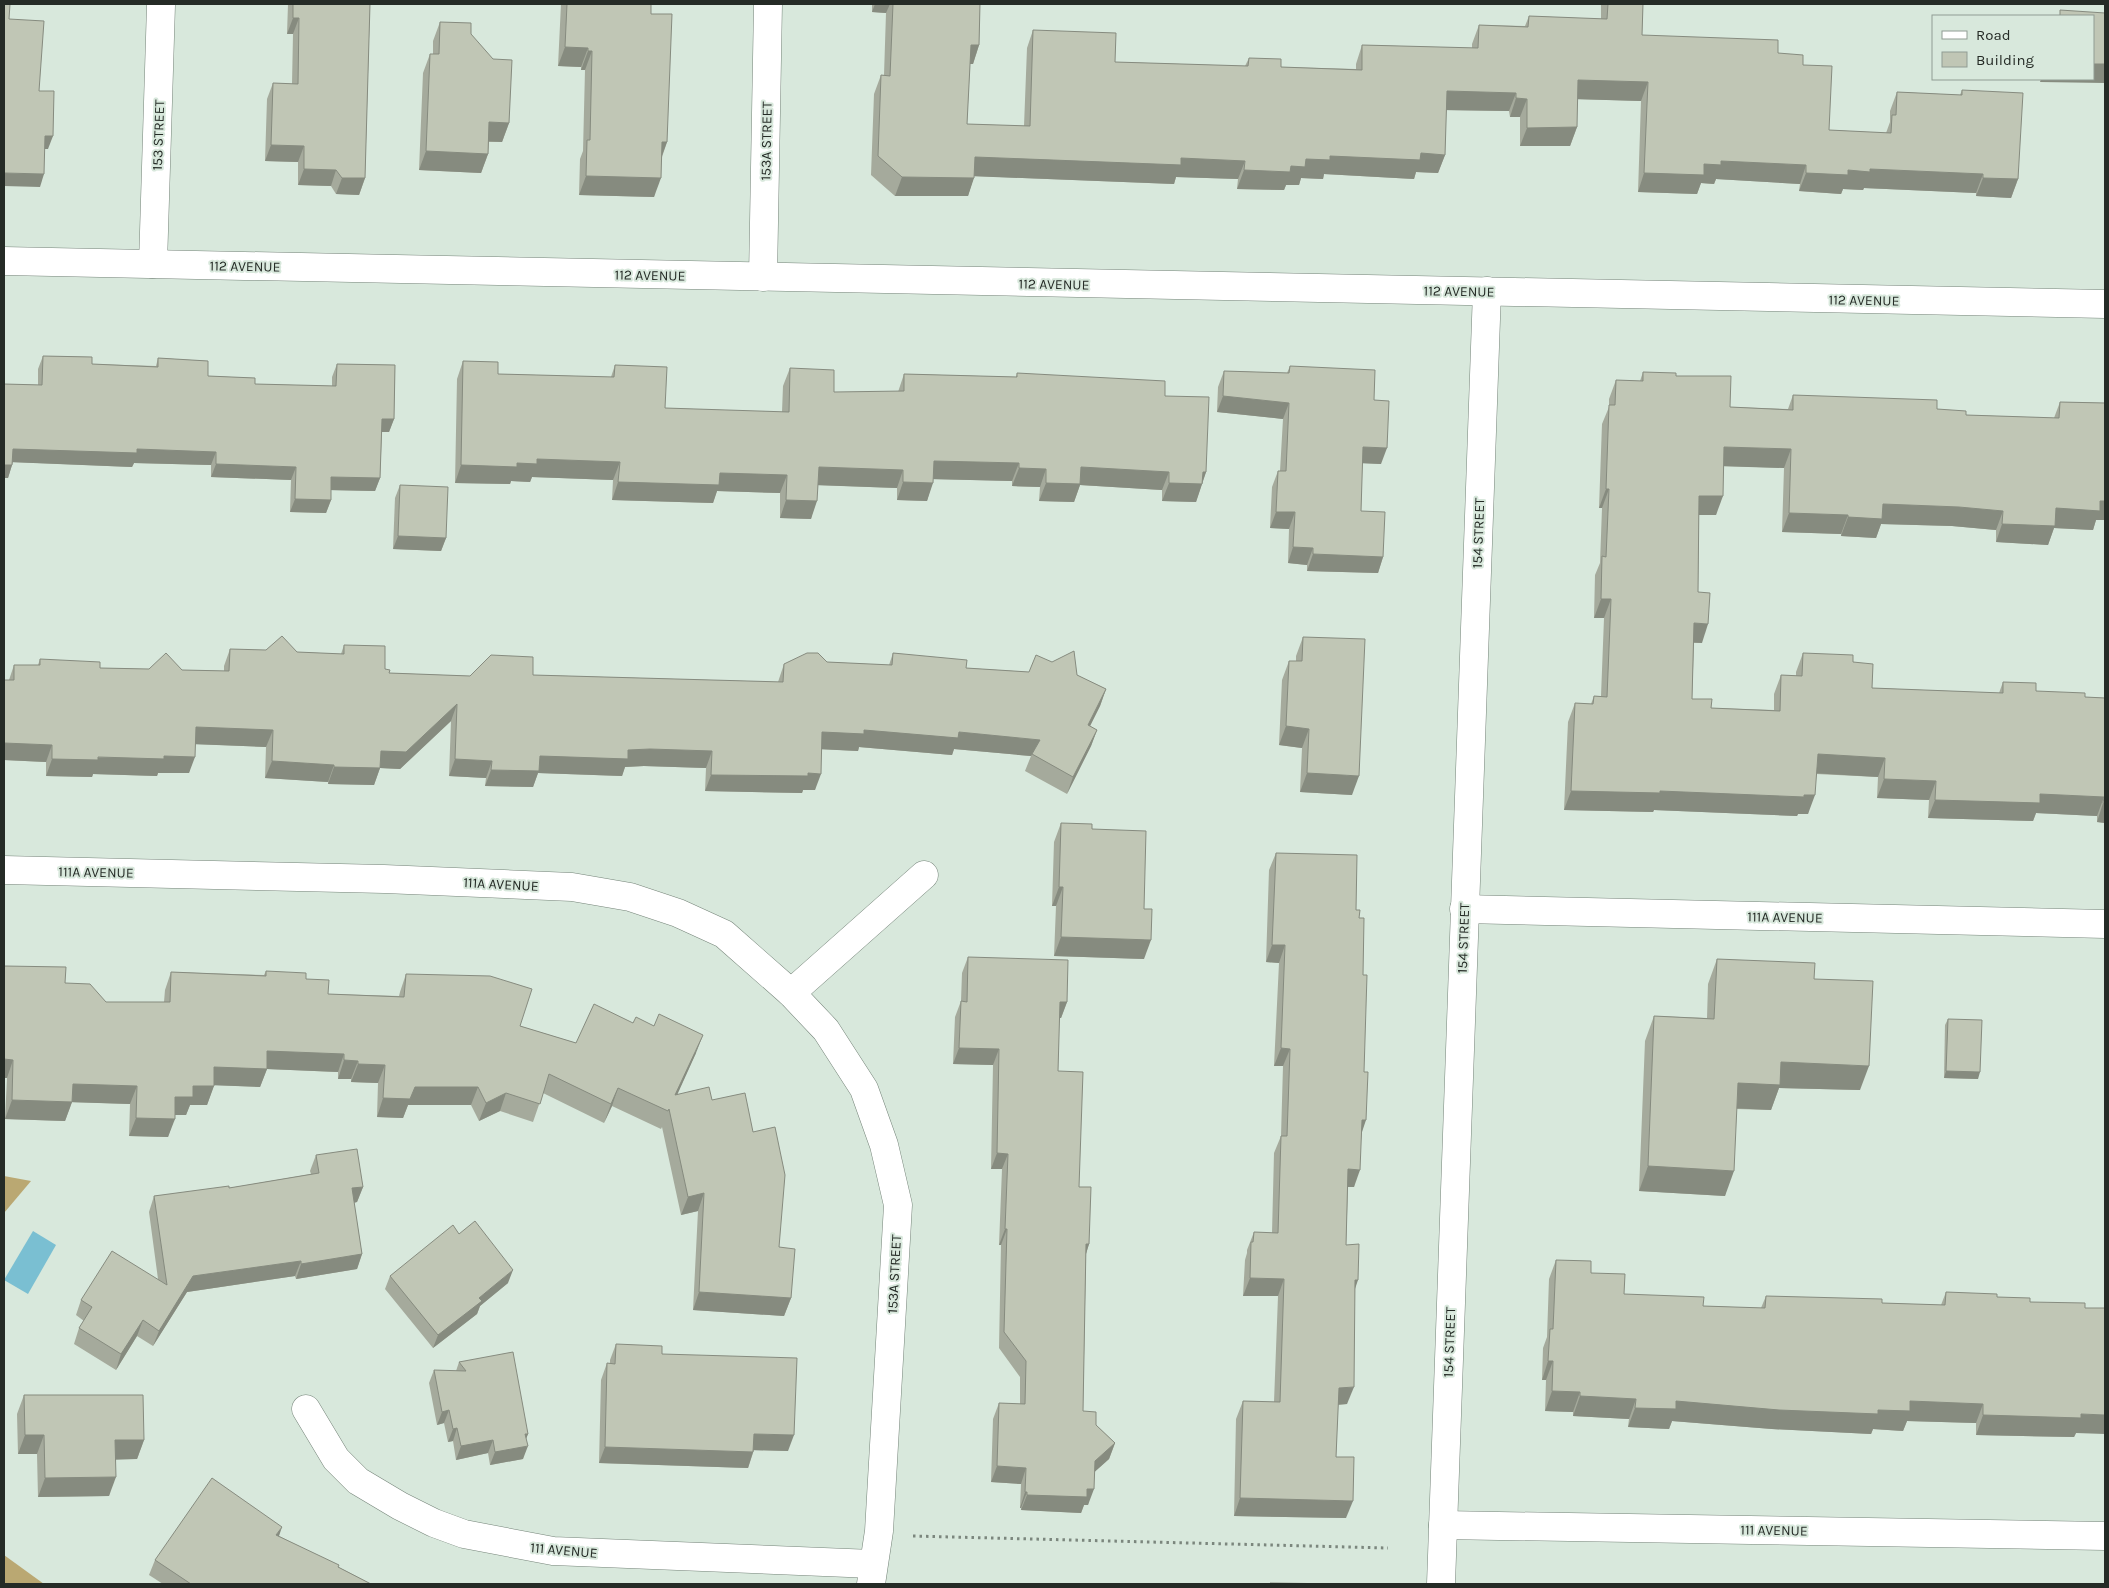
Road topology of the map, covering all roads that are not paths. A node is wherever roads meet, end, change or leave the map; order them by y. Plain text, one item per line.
1 (768, 4) edge
2 (161, 5) dead end
3 (4, 262) edge
4 (154, 264) junction
5 (763, 277) junction
6 (1487, 291) junction
7 (2105, 304) edge
8 (4, 870) edge
9 (924, 875) dead end
10 (1464, 909) junction
11 (2105, 924) edge
12 (791, 993) junction
13 (306, 1410) dead end
14 (1443, 1524) junction
15 (2105, 1536) edge
16 (872, 1574) edge
17 (1441, 1584) edge

1 - 5 street, 153A STREET
2 - 4 street, 153 STREET
3 - 4 street, 112 AVENUE
4 - 5 street, 112 AVENUE
5 - 6 street, 112 AVENUE
6 - 7 street, 112 AVENUE
6 - 10 street, 154 STREET
8 - 12 street, 111A AVENUE
9 - 12 street
10 - 11 street, 111A AVENUE
10 - 14 street, 154 STREET
12 - 16 street, 153A STREET
13 - 16 street, 111 AVENUE
14 - 15 street, 111 AVENUE
14 - 17 street, 154 STREET

